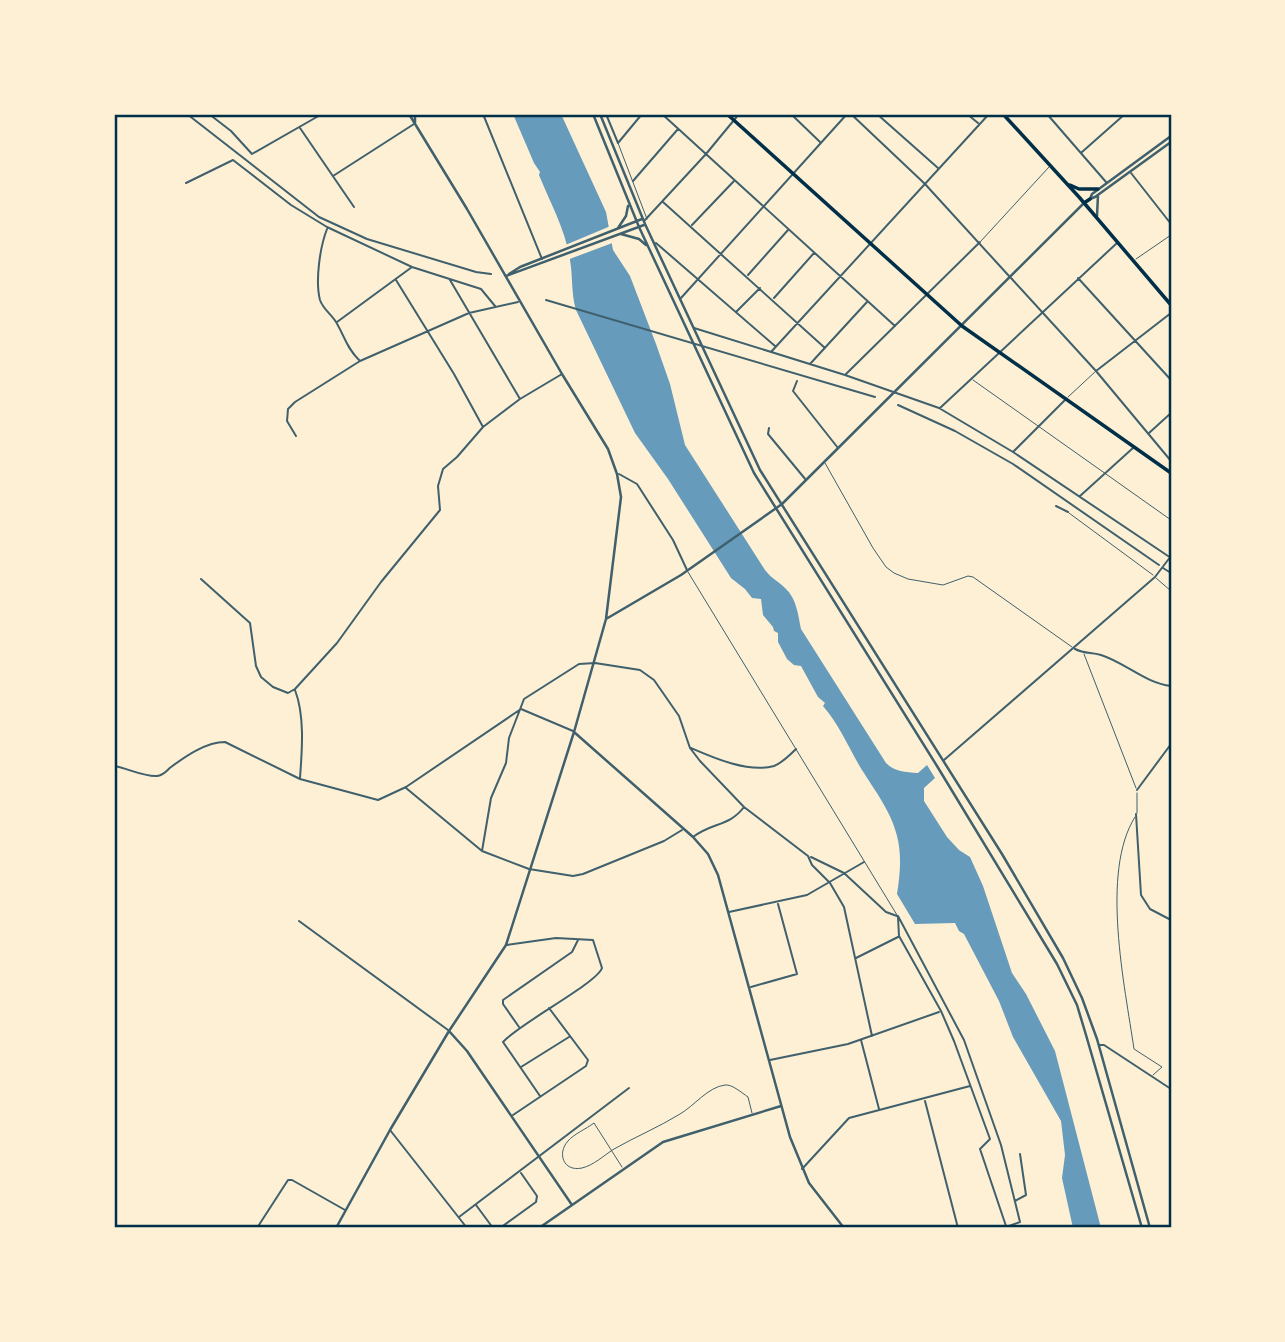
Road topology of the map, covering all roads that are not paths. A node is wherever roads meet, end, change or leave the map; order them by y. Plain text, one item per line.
1 (187, 114) edge
2 (209, 114) edge
3 (322, 114) edge
4 (409, 114) edge
5 (415, 114) edge
6 (483, 114) edge
7 (593, 114) edge
8 (600, 114) edge
9 (606, 114) edge
10 (642, 114) edge
11 (662, 114) edge
12 (727, 114) edge
13 (739, 114) edge
14 (791, 114) edge
15 (847, 114) edge
16 (851, 114) edge
17 (877, 114) edge
18 (967, 114) edge
19 (989, 114) edge
20 (1003, 114) edge
21 (1047, 114) edge
22 (1125, 114) edge
23 (734, 119) junction
24 (415, 124) junction
25 (979, 124) junction
26 (300, 128) junction
27 (678, 128) junction
28 (1171, 136) edge
29 (821, 142) junction
30 (1171, 142) edge
31 (618, 143) junction
32 (1082, 153) junction
33 (706, 154) junction
34 (1051, 166) junction
35 (939, 169) junction
36 (1130, 172) junction
37 (794, 174) junction
38 (333, 176) junction
39 (735, 180) junction
40 (633, 181) junction
41 (186, 183) dead end
42 (1107, 183) junction
43 (925, 184) junction
44 (1068, 184) junction
45 (1098, 192) junction
46 (1090, 199) joint
47 (663, 202) junction
48 (629, 203) junction
49 (1084, 203) junction
50 (354, 207) dead end
51 (764, 207) junction
52 (1097, 219) junction
53 (636, 221) junction
54 (644, 221) junction
55 (1171, 224) edge
56 (691, 226) junction
57 (327, 227) junction
58 (639, 227) junction
59 (625, 229) junction
60 (788, 230) junction
61 (618, 231) junction
62 (1171, 234) edge
63 (652, 240) junction
64 (979, 242) junction
65 (869, 243) junction
66 (1117, 243) junction
67 (648, 247) junction
68 (814, 253) junction
69 (721, 254) junction
70 (543, 261) junction
71 (1133, 261) junction
72 (412, 267) junction
73 (491, 274) dead end
74 (839, 275) junction
75 (506, 276) junction
76 (747, 276) junction
77 (1010, 277) junction
78 (699, 278) junction
79 (1078, 278) junction
80 (450, 279) junction
81 (396, 280) junction
82 (761, 288) junction
83 (928, 294) junction
84 (680, 299) junction
85 (773, 299) junction
86 (546, 300) dead end
87 (520, 301) junction
88 (868, 301) junction
89 (1171, 305) edge
90 (495, 306) junction
91 (737, 312) junction
92 (1041, 312) junction
93 (469, 313) junction
94 (1171, 313) edge
95 (797, 321) junction
96 (336, 322) junction
97 (895, 326) junction
98 (962, 326) junction
99 (693, 328) junction
100 (427, 332) junction
101 (1136, 341) junction
102 (775, 346) junction
103 (825, 348) junction
104 (770, 352) junction
105 (1000, 352) junction
106 (360, 361) junction
107 (810, 364) junction
108 (1096, 371) junction
109 (562, 374) junction
110 (845, 375) junction
111 (971, 379) junction
112 (1171, 380) edge
113 (797, 381) dead end
114 (895, 392) junction
115 (875, 397) dead end
116 (1066, 398) junction
117 (520, 399) junction
118 (898, 405) dead end
119 (939, 408) junction
120 (1171, 413) edge
121 (483, 427) junction
122 (1038, 427) junction
123 (769, 428) dead end
124 (1149, 433) junction
125 (296, 436) dead end
126 (1133, 447) junction
127 (839, 449) junction
128 (1013, 452) junction
129 (1171, 461) edge
130 (825, 463) junction
131 (1171, 473) edge
132 (617, 474) junction
133 (1105, 475) junction
134 (807, 481) junction
135 (1079, 497) junction
136 (782, 504) junction
137 (1056, 506) dead end
138 (777, 508) junction
139 (1068, 512) joint
140 (1171, 520) edge
141 (1171, 557) edge
142 (1161, 566) junction
143 (687, 570) junction
144 (1171, 573) edge
145 (1155, 577) junction
146 (201, 579) dead end
147 (1171, 591) edge
148 (606, 619) junction
149 (1074, 648) junction
150 (1084, 654) junction
151 (595, 663) junction
152 (1171, 686) edge
153 (295, 689) junction
154 (521, 709) junction
155 (574, 732) junction
156 (1171, 744) edge
157 (690, 748) junction
158 (796, 749) junction
159 (943, 761) junction
160 (114, 766) edge
161 (937, 766) junction
162 (300, 779) junction
163 (405, 787) junction
164 (1137, 790) junction
165 (744, 807) junction
166 (1136, 814) junction
167 (683, 829) junction
168 (693, 837) junction
169 (482, 851) junction
170 (808, 856) junction
171 (864, 862) junction
172 (529, 869) junction
173 (844, 873) junction
174 (830, 883) junction
175 (778, 903) junction
176 (728, 912) junction
177 (898, 916) junction
178 (1171, 920) edge
179 (299, 921) dead end
180 (899, 936) junction
181 (578, 940) junction
182 (506, 945) junction
183 (855, 959) junction
184 (749, 988) junction
185 (549, 1007) junction
186 (941, 1011) junction
187 (520, 1028) junction
188 (449, 1031) junction
189 (570, 1036) junction
190 (872, 1036) junction
191 (861, 1039) junction
192 (1099, 1045) junction
193 (769, 1060) junction
194 (520, 1068) junction
195 (1151, 1077) junction
196 (971, 1086) junction
197 (629, 1088) dead end
198 (1171, 1089) edge
199 (540, 1096) junction
200 (924, 1099) junction
201 (781, 1106) junction
202 (879, 1110) junction
203 (752, 1113) junction
204 (512, 1116) junction
205 (390, 1130) junction
206 (612, 1150) junction
207 (1020, 1154) dead end
208 (539, 1157) junction
209 (802, 1169) junction
210 (623, 1170) junction
211 (520, 1171) junction
212 (1015, 1201) junction
213 (475, 1205) junction
214 (573, 1205) junction
215 (346, 1210) junction
216 (458, 1217) junction
217 (1020, 1222) junction
218 (257, 1228) edge
219 (336, 1228) edge
220 (467, 1228) edge
221 (493, 1228) edge
222 (500, 1228) edge
223 (539, 1228) edge
224 (844, 1228) edge
225 (958, 1228) edge
226 (1006, 1228) edge
227 (1022, 1228) edge
228 (1142, 1228) edge
229 (1150, 1228) edge

1 - 73 street
2 - 26 street
3 - 26 street
4 - 24 street
5 - 24 street
6 - 70 street
7 - 48 street
8 - 54 street
9 - 31 street
10 - 31 street
11 - 27 street
12 - 23 main road
13 - 23 street
14 - 29 street
15 - 29 street
16 - 43 street
17 - 35 street
18 - 25 street
19 - 25 street
20 - 34 main road
21 - 32 street
22 - 32 street
23 - 33 street
23 - 37 main road
24 - 38 street
24 - 75 street
25 - 35 street
26 - 38 street
27 - 33 street
27 - 40 street
28 - 42 street
29 - 37 street
30 - 36 street
31 - 40 lane
32 - 42 street
33 - 39 street
33 - 47 street
34 - 44 main road
34 - 64 lane
35 - 43 street
36 - 45 street
36 - 55 street
37 - 51 street
37 - 65 main road
38 - 50 street
39 - 51 street
39 - 56 street
40 - 54 lane
41 - 57 street
42 - 45 street
43 - 64 street
43 - 65 street
44 - 45 main road
44 - 49 main road
45 - 46 street
45 - 52 street
46 - 49 main road
47 - 54 street
47 - 56 street
48 - 53 street
48 - 59 street
49 - 52 main road
49 - 77 street
51 - 60 street
51 - 69 street
52 - 66 main road
53 - 54 street
53 - 58 street
53 - 59 street
54 - 58 street
54 - 63 street
56 - 69 street
57 - 72 street
57 - 96 street
58 - 59 street
58 - 67 street
59 - 61 street
59 - 61 street
59 - 67 street
60 - 68 street
60 - 76 street
61 - 70 street
62 - 71 lane
63 - 78 street
63 - 84 street
64 - 77 street
64 - 83 street
65 - 74 street
65 - 83 main road
66 - 71 main road
66 - 79 street
67 - 138 street
68 - 74 street
68 - 85 street
69 - 76 street
69 - 78 street
70 - 75 street
71 - 89 main road
72 - 80 street
72 - 81 street
74 - 88 street
74 - 95 street
75 - 87 street
76 - 82 street
77 - 92 street
77 - 98 street
78 - 84 street
78 - 91 street
79 - 92 street
79 - 101 street
80 - 90 street
80 - 93 street
81 - 96 street
81 - 100 street
82 - 85 street
82 - 91 street
83 - 97 street
83 - 98 main road
84 - 99 street
85 - 95 street
86 - 115 street
87 - 90 street
87 - 109 street
88 - 97 street
88 - 103 street
90 - 93 street
91 - 102 street
92 - 105 street
92 - 108 street
93 - 100 street
93 - 117 street
94 - 101 street
95 - 102 street
95 - 103 street
96 - 106 street
97 - 110 street
98 - 105 main road
98 - 114 street
99 - 104 street
99 - 136 street
100 - 106 street
100 - 121 street
101 - 108 street
101 - 112 street
102 - 104 street
103 - 107 street
104 - 107 street
105 - 111 street
105 - 116 main road
106 - 125 street
107 - 110 street
108 - 116 lane
108 - 124 street
109 - 117 street
109 - 132 street
110 - 114 street
111 - 119 street
111 - 122 lane
113 - 127 street
114 - 119 street
114 - 127 street
116 - 122 street
116 - 126 main road
117 - 121 street
118 - 142 street
119 - 128 street
120 - 124 street
121 - 153 street
122 - 128 street
122 - 133 lane
123 - 134 street
124 - 129 street
126 - 131 main road
126 - 133 street
127 - 130 street
128 - 135 street
130 - 134 street
130 - 149 lane
132 - 143 street
132 - 148 street
133 - 135 street
133 - 140 lane
134 - 136 street
135 - 141 street
136 - 138 street
136 - 159 street
137 - 139 street
138 - 143 street
138 - 161 street
139 - 145 lane
141 - 142 street
142 - 144 street
142 - 145 street
143 - 148 street
143 - 158 lane
145 - 147 lane
145 - 149 street
146 - 153 street
148 - 151 street
149 - 150 street
149 - 159 street
150 - 152 street
150 - 164 lane
151 - 154 street
151 - 155 street
151 - 157 street
153 - 162 street
154 - 155 street
154 - 163 street
154 - 169 street
155 - 167 street
155 - 172 street
156 - 164 street
157 - 158 street
157 - 165 street
158 - 171 lane
159 - 161 street
159 - 192 street
160 - 162 street
161 - 228 street
162 - 163 street
163 - 169 street
164 - 166 lane
165 - 168 street
165 - 170 street
166 - 178 street
166 - 195 lane
167 - 168 street
167 - 172 street
168 - 176 street
169 - 172 street
170 - 173 street
170 - 174 street
171 - 173 street
171 - 177 lane
172 - 182 street
173 - 174 street
173 - 177 street
174 - 175 street
174 - 183 street
175 - 176 street
175 - 184 street
176 - 184 street
177 - 180 street
177 - 212 street
179 - 188 street
180 - 183 street
180 - 186 street
181 - 182 street
181 - 185 street
181 - 187 street
182 - 188 street
183 - 190 street
184 - 193 street
185 - 187 street
185 - 189 street
186 - 190 street
186 - 196 street
187 - 194 street
188 - 204 street
188 - 205 street
189 - 194 street
189 - 199 street
190 - 191 street
191 - 193 street
191 - 202 street
192 - 195 street
192 - 229 street
193 - 201 street
194 - 199 street
195 - 198 street
196 - 200 street
196 - 226 street
197 - 208 street
199 - 204 street
200 - 202 street
200 - 225 street
201 - 203 street
201 - 209 street
202 - 209 street
203 - 206 lane
203 - 210 street
204 - 208 street
205 - 215 street
205 - 216 street
206 - 206 lane
206 - 210 lane
207 - 212 street
208 - 211 street
208 - 214 street
209 - 224 street
210 - 214 street
211 - 213 street
211 - 222 street
212 - 217 street
213 - 216 street
213 - 221 street
214 - 223 street
215 - 218 street
215 - 219 street
216 - 220 street
217 - 226 street
217 - 227 lane

